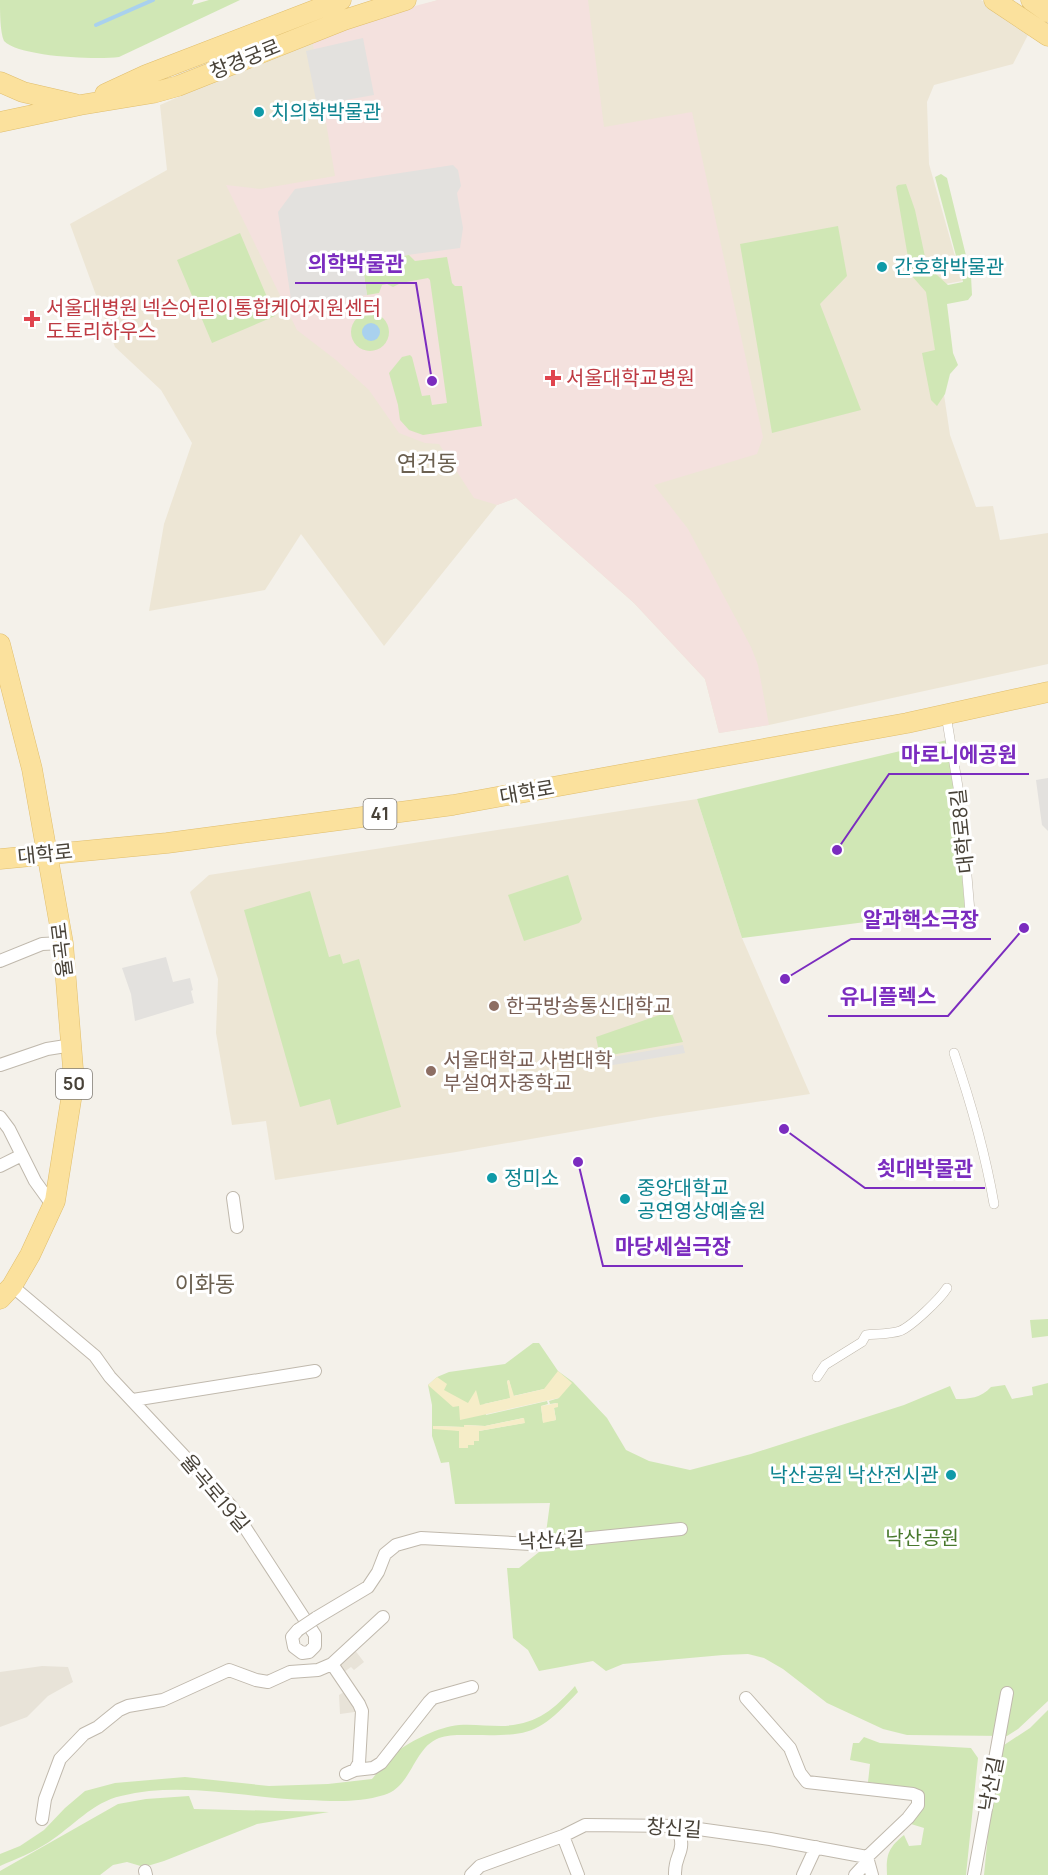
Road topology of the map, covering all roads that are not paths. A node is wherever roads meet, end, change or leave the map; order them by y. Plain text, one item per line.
1 (341, 0) edge
2 (406, 0) edge
3 (994, 0) edge
4 (1031, 0) edge
5 (1048, 12) edge
6 (1048, 36) edge
7 (0, 82) edge
8 (80, 105) junction
9 (0, 122) edge
10 (0, 644) edge
11 (1048, 692) edge
12 (7, 701) edge
13 (946, 715) junction
14 (48, 853) junction
15 (0, 859) edge
16 (970, 912) dead end
17 (63, 943) junction
18 (0, 961) edge
19 (72, 1045) junction
20 (954, 1053) dead end
21 (0, 1065) edge
22 (0, 1117) edge
23 (22, 1155) junction
24 (0, 1166) edge
25 (233, 1198) dead end
26 (994, 1204) dead end
27 (53, 1206) junction
28 (237, 1227) dead end
29 (947, 1288) dead end
30 (6, 1292) edge
31 (315, 1371) dead end
32 (818, 1377) dead end
33 (133, 1400) junction
34 (681, 1529) dead end
35 (421, 1538) joint
36 (382, 1617) dead end
37 (332, 1664) junction
38 (472, 1687) dead end
39 (1007, 1693) dead end
40 (746, 1698) dead end
41 (396, 1753) dead end
42 (359, 1757) junction
43 (381, 1762) junction
44 (42, 1819) dead end
45 (677, 1826) junction
46 (563, 1836) junction
47 (816, 1847) junction
48 (867, 1859) junction
49 (471, 1875) edge
50 (578, 1875) edge
51 (675, 1875) edge
52 (803, 1875) edge
53 (855, 1875) edge
54 (872, 1875) edge
55 (974, 1875) edge

1 - 8 main road, 창경궁로
2 - 8 main road, 창경궁로
3 - 6 main road
4 - 5 main road
7 - 8 main road
8 - 9 main road, 창경궁로
10 - 12 main road, 율곡로 / 50
11 - 13 main road, 대학로 / 41
12 - 14 main road, 율곡로 / 50
13 - 14 main road, 대학로 / 41
13 - 16 street, 대학로8길
14 - 15 main road, 대학로 / 41
14 - 17 main road, 율곡로 / 50
17 - 18 street
17 - 19 main road, 율곡로 / 50
19 - 21 street
19 - 27 main road, 율곡로 / 50
20 - 26 street
22 - 23 street
23 - 24 street
23 - 27 street
25 - 28 street
27 - 30 main road, 율곡로 / 50
29 - 32 street
30 - 33 street, 율곡로19길
31 - 33 street
33 - 35 street, 율곡로19길, bridge
34 - 35 street, 낙산4길
36 - 37 street
37 - 42 street
37 - 44 street
38 - 43 street
39 - 55 street, 낙산길
40 - 48 street
41 - 43 street
42 - 43 street
42 - 43 street
45 - 46 street, 창신길
45 - 47 street, 창신길
45 - 51 street
46 - 49 street, 창신길
46 - 50 street
47 - 48 street, 창신길
47 - 52 street
48 - 53 street
48 - 54 street

